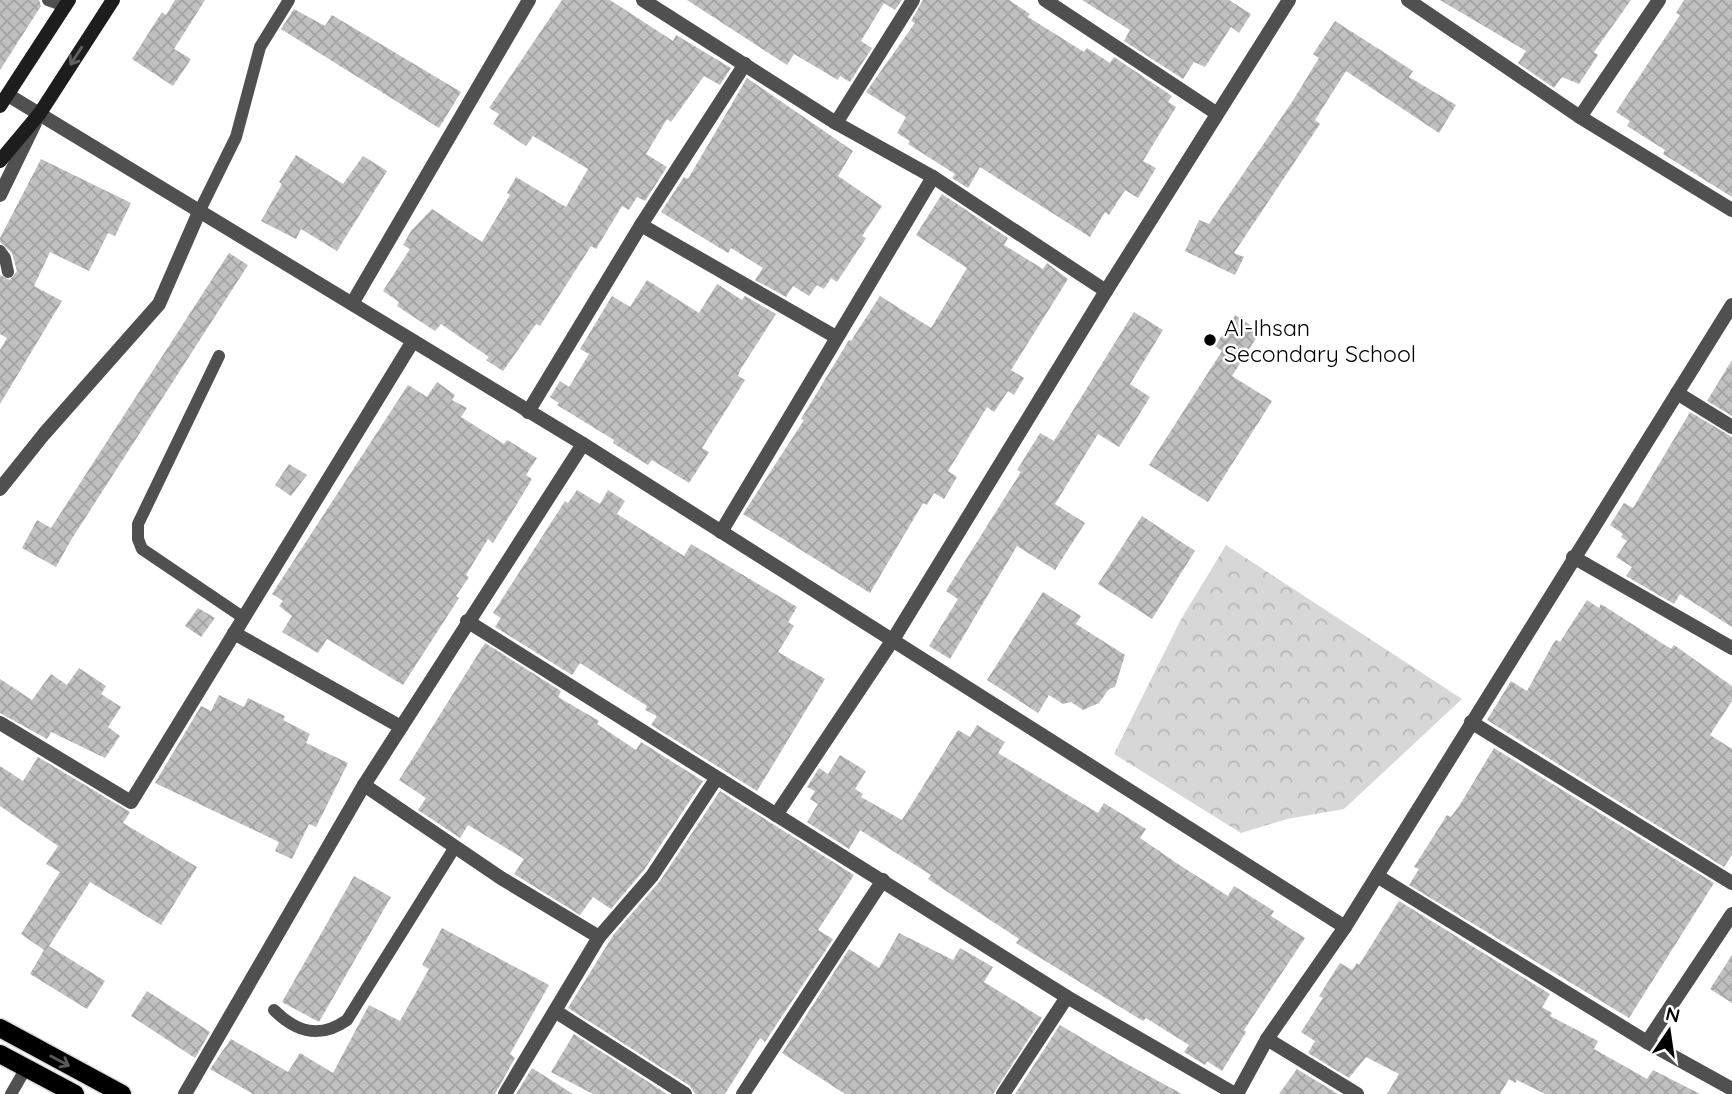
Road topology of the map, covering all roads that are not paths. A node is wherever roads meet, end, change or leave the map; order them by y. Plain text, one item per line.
1 (48, 0) edge
2 (113, 0) edge
3 (289, 0) edge
4 (529, 0) edge
5 (643, 0) edge
6 (913, 0) edge
7 (1045, 0) edge
8 (1289, 0) edge
9 (1408, 0) edge
10 (1659, 0) edge
11 (67, 3) edge
12 (745, 64) junction
13 (3, 98) edge
14 (40, 113) junction
15 (1216, 113) junction
16 (1580, 117) junction
17 (836, 123) junction
18 (0, 162) edge
19 (933, 177) junction
20 (0, 195) edge
21 (200, 210) junction
22 (1732, 210) edge
23 (641, 225) junction
24 (0, 251) edge
25 (8, 272) dead end
26 (1106, 291) junction
27 (353, 302) junction
28 (1732, 305) edge
29 (836, 337) junction
30 (413, 341) junction
31 (219, 356) dead end
32 (1677, 393) junction
33 (528, 412) junction
34 (1732, 427) edge
35 (583, 444) junction
36 (0, 489) edge
37 (721, 532) junction
38 (1573, 557) junction
39 (244, 618) junction
40 (467, 621) junction
41 (234, 632) junction
42 (894, 638) junction
43 (1732, 648) edge
44 (1471, 722) junction
45 (0, 723) edge
46 (401, 727) junction
47 (716, 779) junction
48 (364, 785) junction
49 (776, 815) junction
50 (454, 847) junction
51 (1377, 876) junction
52 (883, 880) junction
53 (1732, 883) edge
54 (1732, 914) edge
55 (1345, 927) junction
56 (599, 937) junction
57 (1067, 997) junction
58 (274, 1010) dead end
59 (555, 1011) junction
60 (0, 1028) edge
61 (1267, 1039) junction
62 (1647, 1042) junction
63 (0, 1054) edge
64 (26, 1068) junction
65 (1732, 1089) edge
66 (11, 1094) edge
67 (75, 1094) edge
68 (122, 1094) edge
69 (185, 1094) edge
70 (505, 1094) edge
71 (685, 1094) edge
72 (743, 1094) edge
73 (1003, 1094) edge
74 (1236, 1094) edge
75 (1357, 1094) edge

1 - 11 lane
2 -> 14 main road
3 - 21 lane
4 - 27 street
5 - 12 street
6 - 17 street
7 - 15 street
8 - 15 street
9 - 16 street
10 - 16 street
11 - 13 main road
12 - 17 street
12 - 23 street
13 - 14 street
14 - 18 main road
14 - 20 street
14 - 21 street
15 - 26 street
16 - 22 street
17 - 19 street
19 - 26 street
19 - 29 street
21 - 27 street
21 - 36 street
23 - 29 street
23 - 33 street
24 - 25 lane
26 - 42 street
27 - 30 street
28 - 32 street
29 - 37 street
30 - 33 street
30 - 39 street
31 - 39 lane
32 - 34 street
32 - 38 street
33 - 35 street
35 - 37 street
35 - 40 street
37 - 42 street
38 - 43 street
38 - 44 street
39 - 41 street
40 - 46 street
40 - 47 street
41 - 45 street
41 - 46 street
42 - 49 street
42 - 55 street
44 - 51 street
44 - 53 street
46 - 48 street
47 - 49 street
47 - 56 street
48 - 50 street
48 - 69 street
49 - 52 street
50 - 56 street
50 - 58 lane
51 - 55 street
51 - 62 street
52 - 57 street
52 - 72 street
54 - 62 street
55 - 61 street
56 - 59 street
57 - 73 street
57 - 74 street
59 - 70 street
59 - 71 street
60 -> 68 main road
61 - 74 street
61 - 75 street
62 - 65 street
63 - 64 main road
64 - 66 lane
64 - 67 main road

